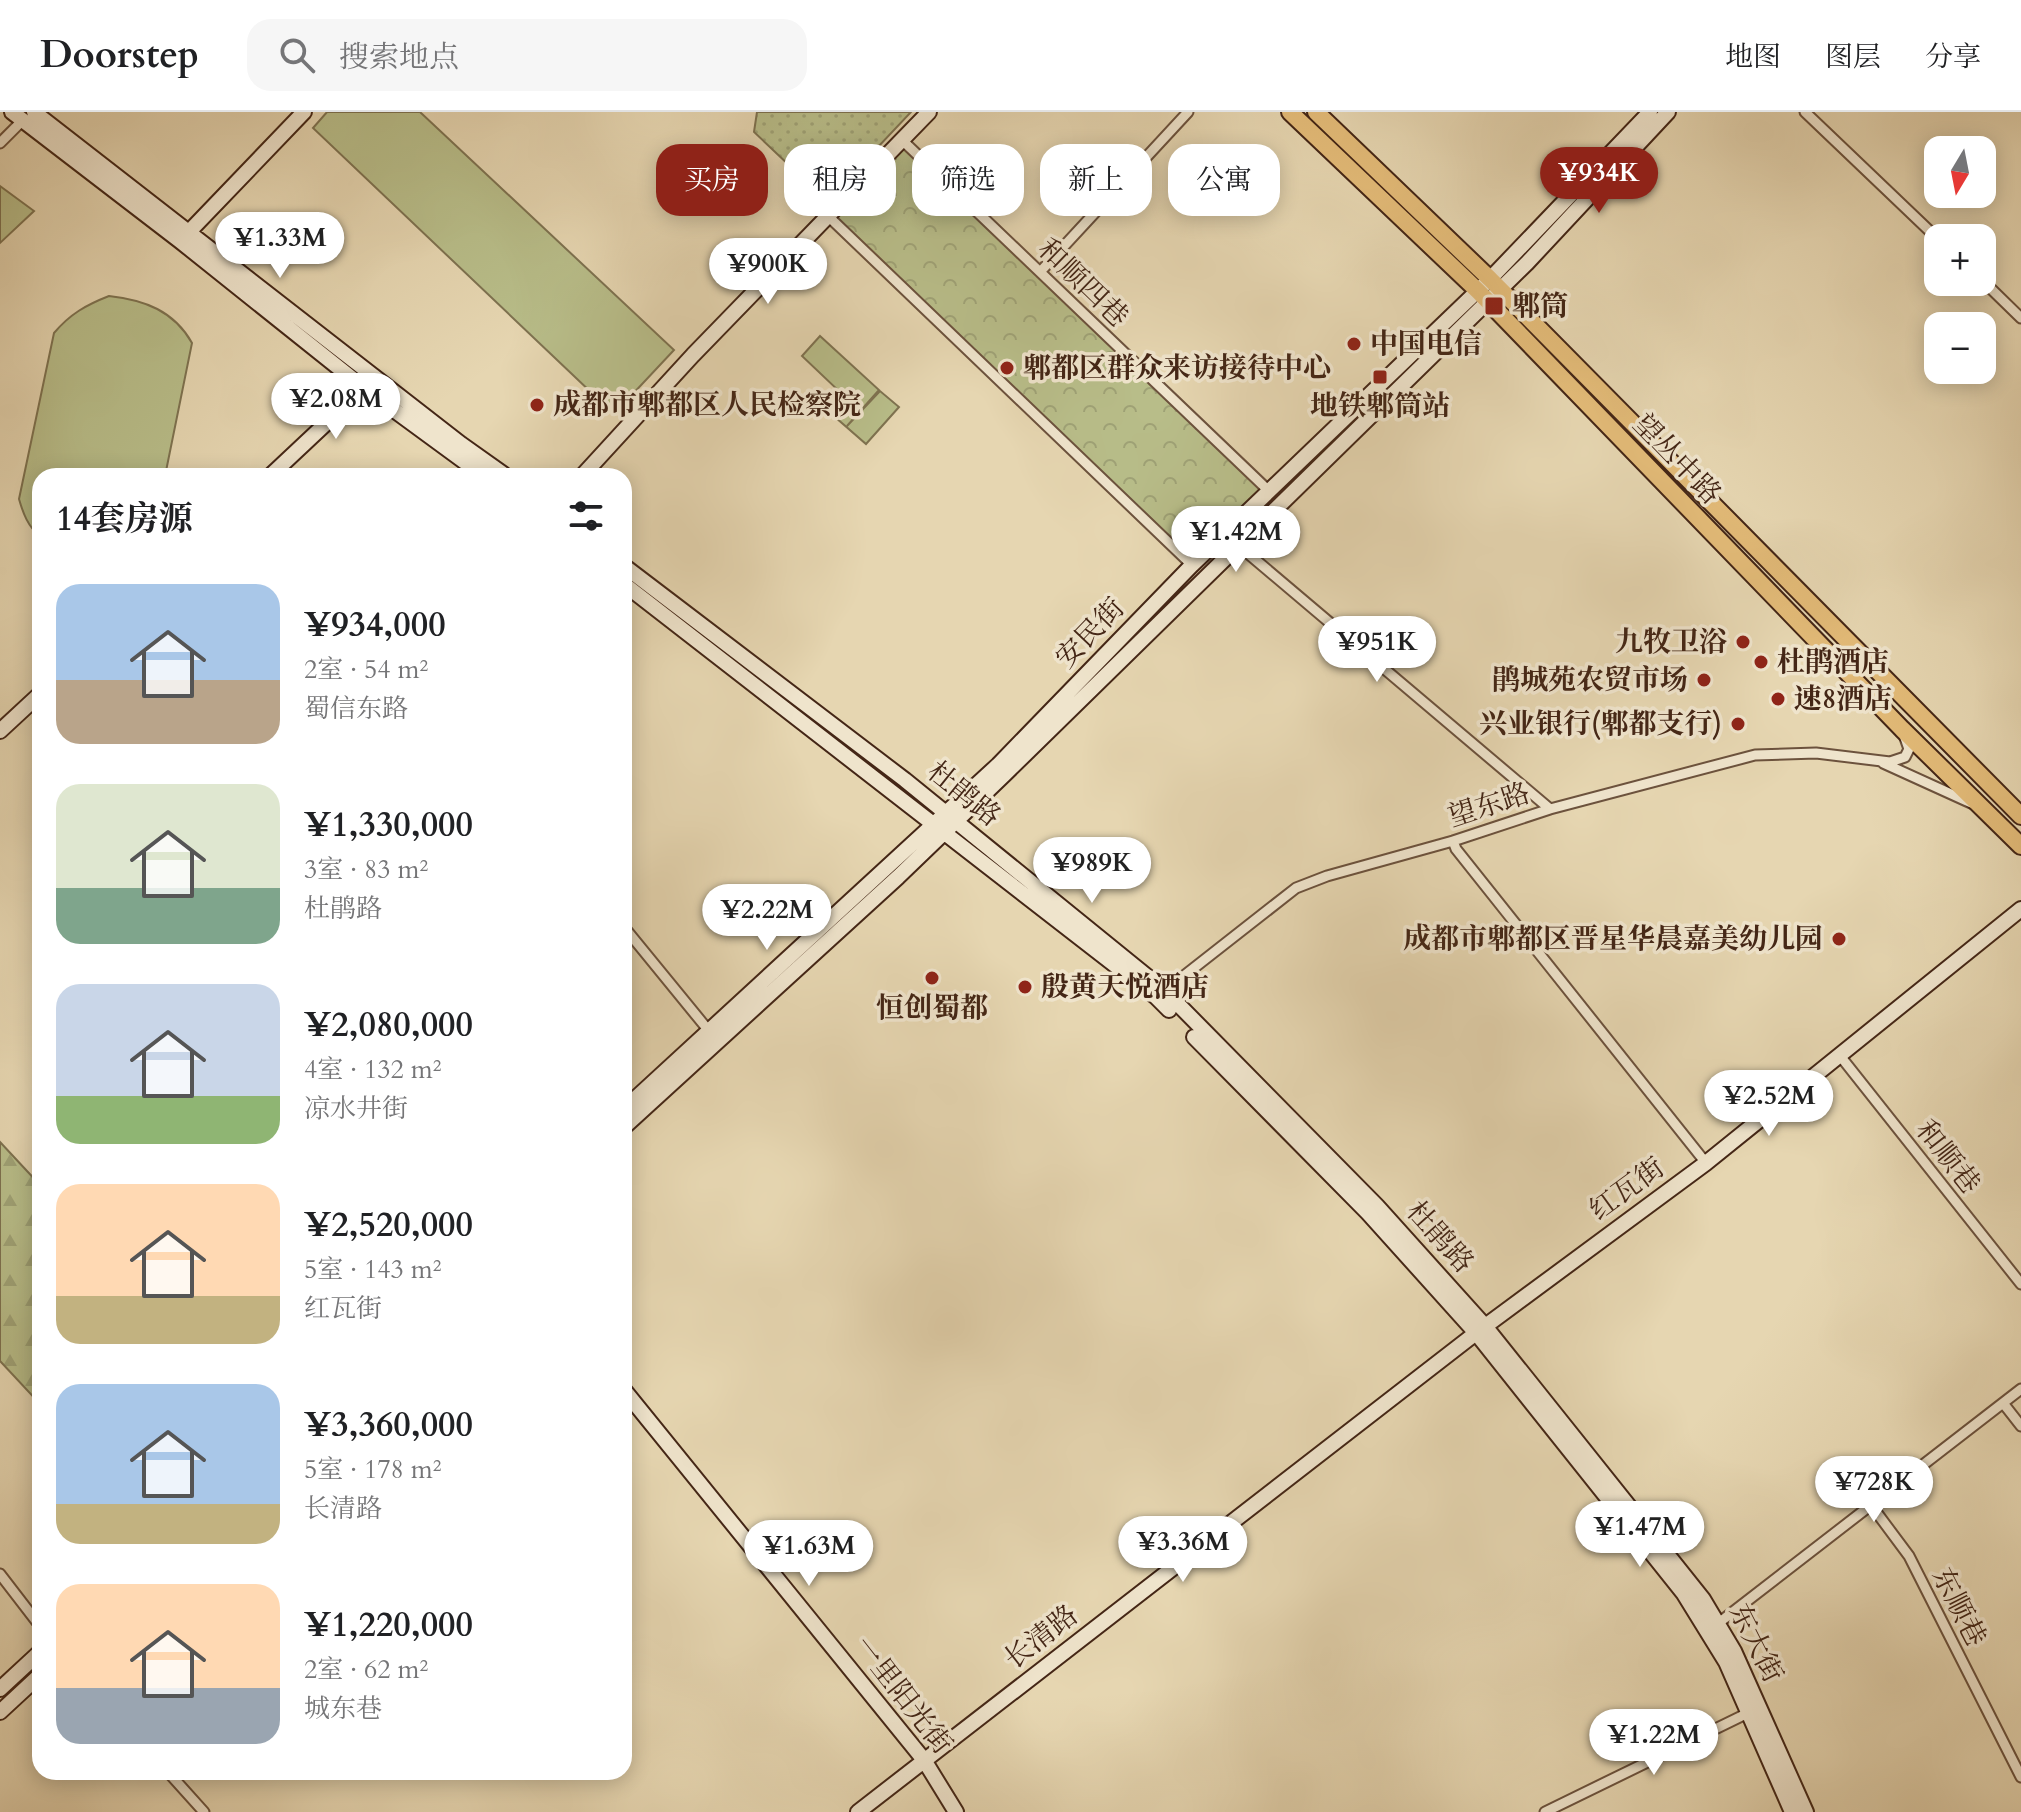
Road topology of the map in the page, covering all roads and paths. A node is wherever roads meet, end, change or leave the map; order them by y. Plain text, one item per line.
1 (304, 112) edge
2 (917, 112) edge
3 (929, 112) edge
4 (1188, 112) edge
5 (1290, 112) edge
6 (1316, 112) edge
7 (1650, 112) edge
8 (1668, 112) edge
9 (1805, 112) edge
10 (22, 115) edge
11 (902, 140) junction
12 (0, 143) edge
13 (896, 146) edge
14 (828, 216) joint
15 (1924, 226) edge
16 (184, 236) junction
17 (1040, 272) junction
18 (1489, 290) junction
19 (1996, 294) edge
20 (2021, 318) edge
21 (369, 383) junction
22 (279, 468) edge
23 (474, 468) edge
24 (494, 468) edge
25 (580, 468) edge
26 (589, 468) edge
27 (1269, 491) junction
28 (1225, 534) junction
29 (1238, 546) junction
30 (1192, 565) junction
31 (632, 572) edge
32 (632, 590) edge
33 (32, 701) edge
34 (1902, 729) junction
35 (0, 731) edge
36 (1872, 758) junction
37 (1550, 809) junction
38 (1983, 810) junction
39 (2021, 816) edge
40 (946, 822) junction
41 (1453, 841) junction
42 (2021, 846) edge
43 (2021, 909) edge
44 (632, 937) edge
45 (1160, 994) junction
46 (709, 1031) junction
47 (1841, 1057) junction
48 (632, 1102) edge
49 (632, 1119) edge
50 (1706, 1163) junction
51 (2021, 1284) edge
52 (1480, 1330) junction
53 (2021, 1389) edge
54 (632, 1400) edge
55 (2003, 1403) junction
56 (2021, 1426) edge
57 (1871, 1505) junction
58 (0, 1574) edge
59 (32, 1616) edge
60 (1712, 1627) junction
61 (32, 1659) edge
62 (32, 1682) edge
63 (0, 1689) edge
64 (0, 1712) edge
65 (1748, 1713) junction
66 (924, 1760) junction
67 (2021, 1777) edge
68 (175, 1780) edge
69 (204, 1812) edge
70 (858, 1812) edge
71 (956, 1812) edge
72 (1545, 1812) edge
73 (1792, 1812) edge
74 (1806, 1812) edge

1 - 16 main road
2 - 25 main road
3 - 11 main road
4 - 17 street
5 - 18 main road, 望丛中路
6 - 18 main road, 望丛中路
7 - 18 main road
8 - 18 main road
9 - 15 street
10 - 12 street
10 - 16 main road
11 - 13 main road
11 - 17 street, 和顺四巷
14 - 26 main road
14 - 30 street
16 - 21 main road
17 - 27 street, 和顺四巷
18 - 27 main road, 安民街
18 - 29 main road, 安民街
18 - 34 main road, 望丛中路
18 - 39 main road, 望丛中路
19 - 20 street
21 - 22 main road
21 - 23 main road
21 - 24 main road
27 - 28 main road, 安民街
28 - 29 street
28 - 30 main road, 安民街
29 - 37 street
29 - 40 main road, 安民街
30 - 40 main road, 安民街
31 - 40 main road, 杜鹃路
32 - 40 main road, 杜鹃路
33 - 35 main road
34 - 36 street, 望东路
34 - 38 main road, 望丛中路
36 - 37 street, 望东路
36 - 38 street, 望东路
37 - 41 street, 望东路
38 - 42 main road, 望丛中路
40 - 45 main road, 杜鹃路
40 - 46 main road
40 - 49 main road
41 - 45 street, 望东路
41 - 50 street
43 - 47 main road, 红瓦街
44 - 46 street
45 - 52 main road, 杜鹃路
46 - 48 main road
47 - 50 main road, 红瓦街
47 - 51 street, 和顺巷
50 - 52 main road, 红瓦街
52 - 60 main road, 东大街
52 - 66 main road, 长清路
53 - 55 street
54 - 66 main road, 一里阳光街
55 - 56 street
55 - 57 street
57 - 60 street
57 - 67 street, 东顺巷
58 - 59 street
60 - 65 main road, 东大街
60 - 74 main road, 东大街
61 - 63 main road
62 - 64 main road
65 - 72 street
65 - 73 main road, 东大街
66 - 70 main road, 长清路
66 - 71 main road, 一里阳光街
68 - 69 street

